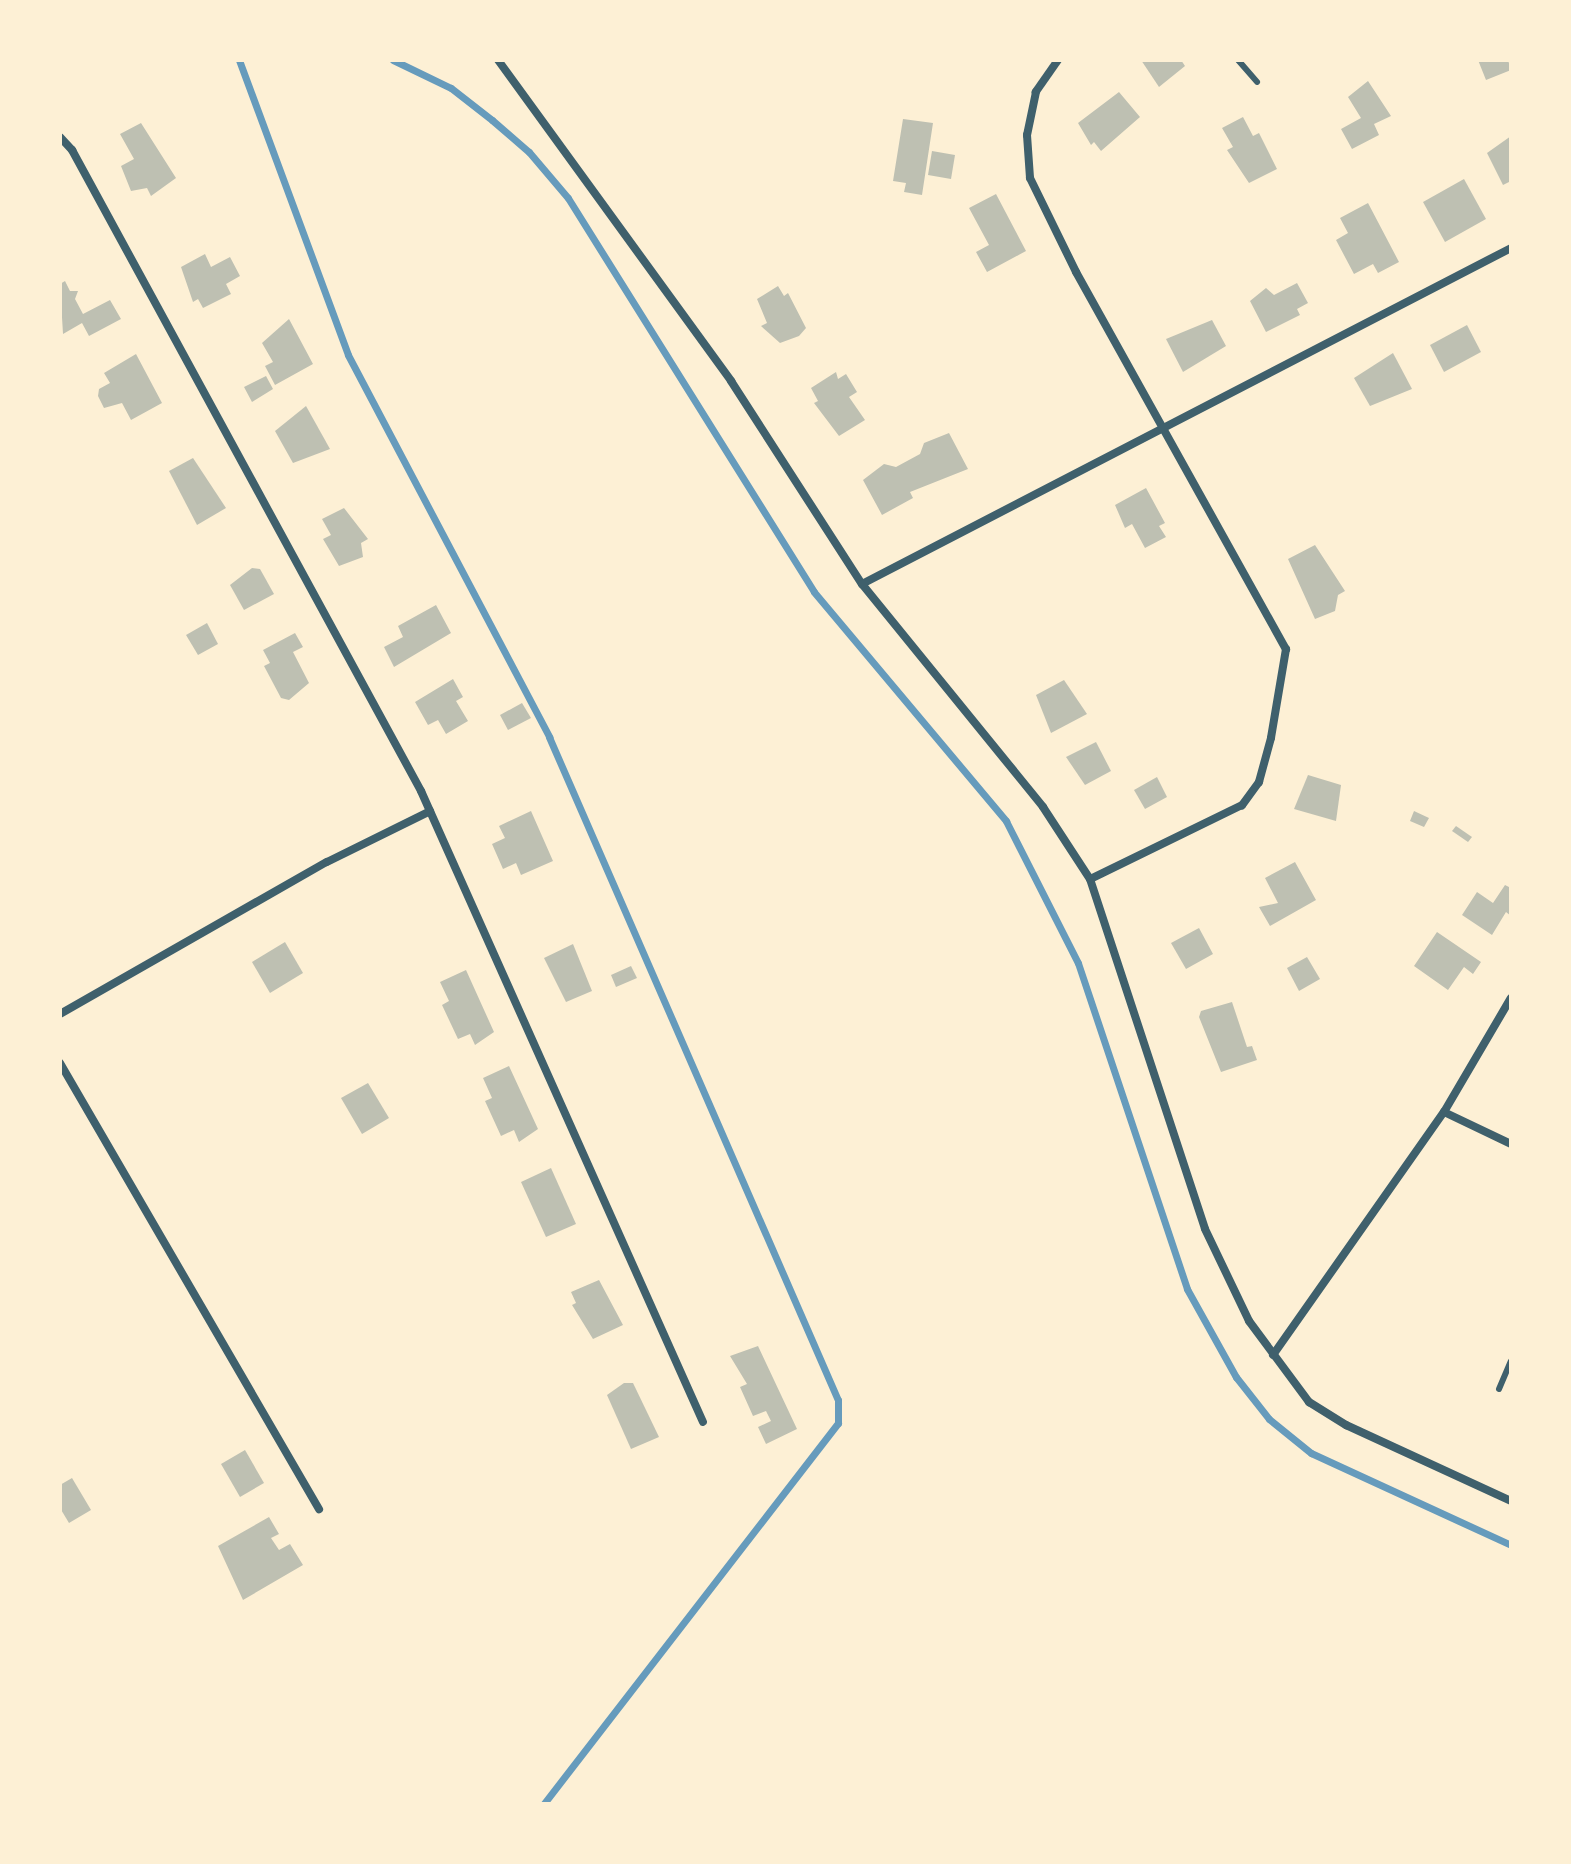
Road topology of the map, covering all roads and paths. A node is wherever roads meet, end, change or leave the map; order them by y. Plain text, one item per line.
1 (498, 60) edge
2 (1058, 60) edge
3 (1238, 60) edge
4 (1257, 82) dead end
5 (60, 137) edge
6 (1511, 248) edge
7 (1164, 431) junction
8 (862, 584) junction
9 (430, 811) junction
10 (1090, 879) junction
11 (1511, 998) edge
12 (60, 1014) edge
13 (60, 1063) edge
14 (1444, 1112) junction
15 (1511, 1144) edge
16 (1273, 1355) junction
17 (1511, 1361) edge
18 (1499, 1389) dead end
19 (703, 1422) dead end
20 (1511, 1501) edge
21 (319, 1509) dead end

1 - 8 street
2 - 7 street
3 - 4 lane
5 - 9 street
6 - 7 street
7 - 8 street
7 - 10 street
8 - 10 street
9 - 12 street
9 - 19 street
10 - 16 street
11 - 14 street
13 - 21 street
14 - 15 street
14 - 16 street
16 - 20 street
17 - 18 lane

